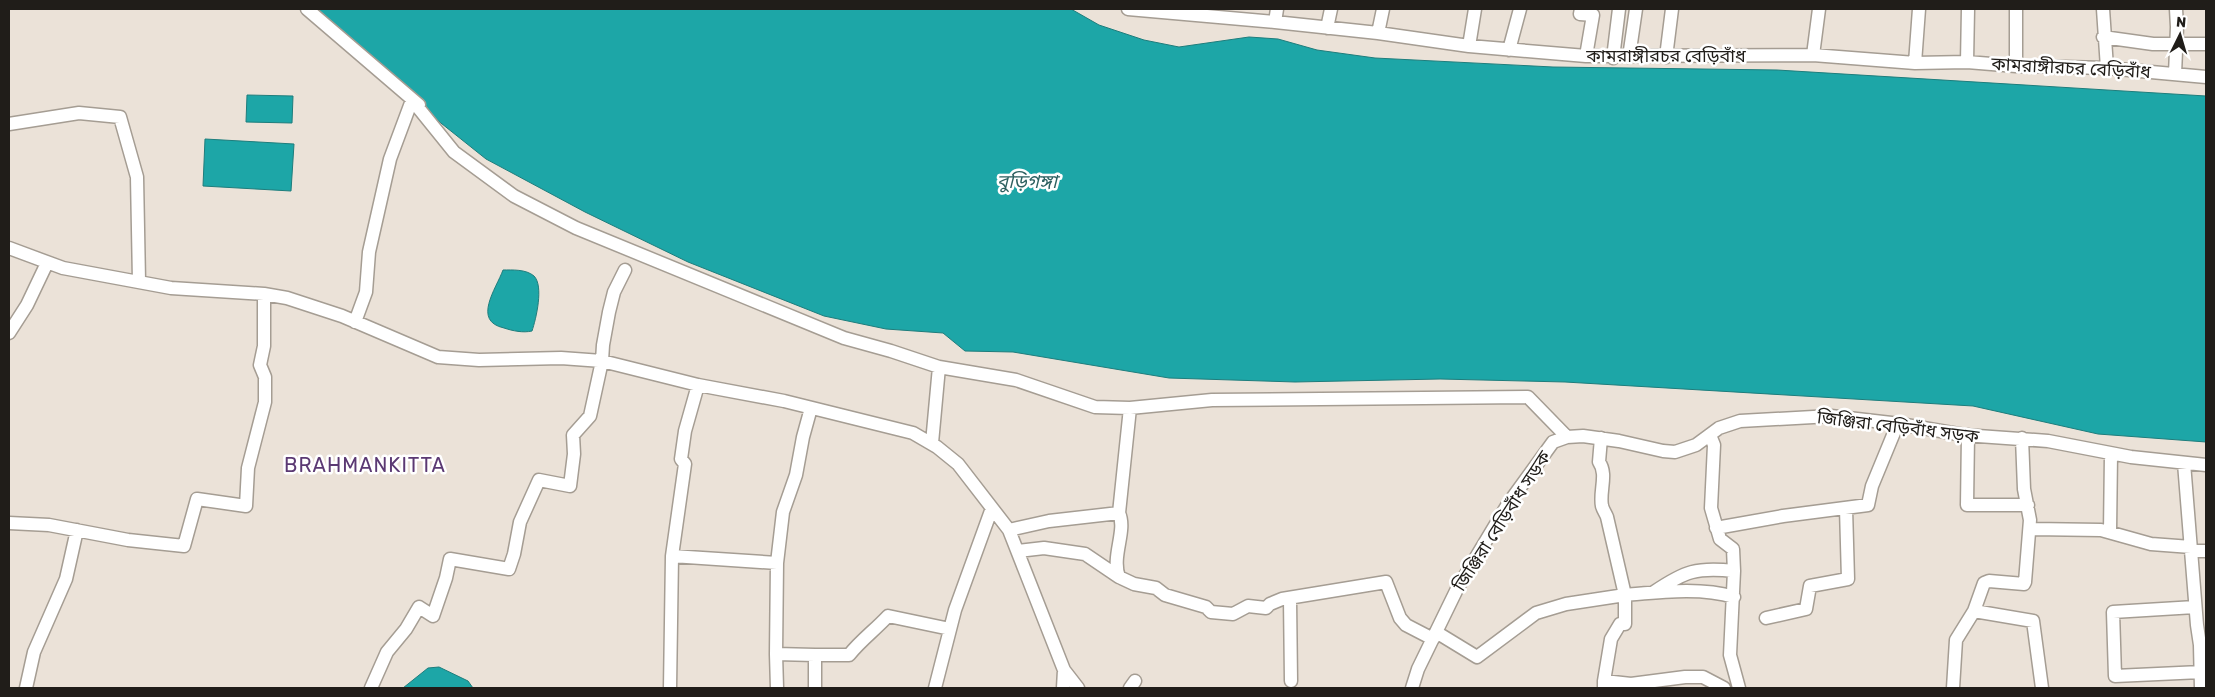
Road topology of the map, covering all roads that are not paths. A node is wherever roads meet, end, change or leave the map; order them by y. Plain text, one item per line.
1 (306, 9) edge
2 (1128, 9) edge
3 (1278, 9) edge
4 (1331, 9) edge
5 (1383, 9) edge
6 (1474, 9) edge
7 (1520, 9) edge
8 (1581, 9) edge
9 (1620, 9) edge
10 (1636, 9) edge
11 (1672, 9) edge
12 (1819, 9) edge
13 (1919, 9) edge
14 (1968, 9) edge
15 (2016, 9) edge
16 (2103, 9) edge
17 (2176, 9) edge
18 (1275, 22) junction
19 (1327, 28) junction
20 (1378, 33) junction
21 (2103, 37) junction
22 (2176, 44) junction
23 (2206, 44) edge
24 (1469, 46) junction
25 (1509, 50) junction
26 (1814, 55) junction
27 (1586, 56) junction
28 (1666, 57) junction
29 (1613, 58) junction
30 (1629, 58) junction
31 (1967, 62) junction
32 (1915, 63) junction
33 (2016, 66) junction
34 (2107, 68) junction
35 (2175, 74) junction
36 (2206, 76) edge
37 (428, 113) dead end
38 (9, 124) edge
39 (9, 248) edge
40 (47, 263) junction
41 (625, 270) dead end
42 (139, 281) junction
43 (264, 294) junction
44 (355, 322) junction
45 (9, 333) edge
46 (602, 361) junction
47 (939, 367) junction
48 (698, 385) junction
49 (811, 408) junction
50 (1130, 408) junction
51 (1898, 424) junction
52 (1710, 435) junction
53 (1968, 436) junction
54 (1567, 437) junction
55 (1601, 438) junction
56 (2022, 438) junction
57 (932, 444) junction
58 (2112, 454) junction
59 (2184, 462) junction
60 (2206, 465) edge
61 (2028, 505) junction
62 (992, 508) junction
63 (1846, 508) junction
64 (1119, 513) junction
65 (9, 523) edge
66 (1716, 528) junction
67 (2030, 529) junction
68 (77, 530) junction
69 (1009, 530) junction
70 (2110, 532) junction
71 (2191, 549) junction
72 (1018, 551) junction
73 (2206, 551) edge
74 (672, 556) junction
75 (777, 563) junction
76 (1734, 571) junction
77 (1118, 577) junction
78 (1654, 592) junction
79 (1626, 595) junction
80 (1734, 598) junction
81 (1290, 599) junction
82 (2195, 607) junction
83 (1974, 611) junction
84 (1766, 618) dead end
85 (2201, 624) edge
86 (950, 629) junction
87 (1434, 636) junction
88 (776, 654) junction
89 (815, 655) junction
90 (2203, 664) edge
91 (1064, 670) junction
92 (1291, 681) dead end
93 (1604, 685) edge
94 (1631, 686) edge
95 (26, 688) edge
96 (371, 688) edge
97 (670, 688) edge
98 (777, 688) edge
99 (815, 688) edge
100 (935, 688) edge
101 (1062, 688) edge
102 (1078, 688) edge
103 (1412, 688) edge
104 (1724, 688) edge
105 (1739, 688) edge
106 (1953, 688) edge
107 (2042, 688) edge
108 (2202, 688) edge

1 - 37 street
2 - 18 street, কামরাঙ্গীরচর বেড়িবাঁধ
3 - 18 street
4 - 19 street
5 - 20 street
6 - 24 street
7 - 25 street
8 - 27 street
9 - 29 street
10 - 30 street
11 - 28 street
12 - 26 street
13 - 32 street
14 - 31 street
15 - 33 street
16 - 21 street
17 - 22 street
18 - 19 street, কামরাঙ্গীরচর বেড়িবাঁধ
19 - 20 street, কামরাঙ্গীরচর বেড়িবাঁধ
20 - 24 street, কামরাঙ্গীরচর বেড়িবাঁধ
21 - 22 street
21 - 34 street
22 - 23 street
22 - 35 street
24 - 25 street, কামরাঙ্গীরচর বেড়িবাঁধ
25 - 27 street, কামরাঙ্গীরচর বেড়িবাঁধ
26 - 28 street, কামরাঙ্গীরচর বেড়িবাঁধ
26 - 32 street, কামরাঙ্গীরচর বেড়িবাঁধ
27 - 29 street, কামরাঙ্গীরচর বেড়িবাঁধ
28 - 30 street, কামরাঙ্গীরচর বেড়িবাঁধ
29 - 30 street, কামরাঙ্গীরচর বেড়িবাঁধ
31 - 32 street, কামরাঙ্গীরচর বেড়িবাঁধ
31 - 33 street, কামরাঙ্গীরচর বেড়িবাঁধ
33 - 34 street, কামরাঙ্গীরচর বেড়িবাঁধ
34 - 35 street, কামরাঙ্গীরচর বেড়িবাঁধ
35 - 36 street, কামরাঙ্গীরচর বেড়িবাঁধ
38 - 42 street
39 - 40 street
40 - 42 street
40 - 45 street
41 - 46 street
42 - 43 street
43 - 44 street
43 - 68 street
44 - 46 street
44 - 47 street
46 - 48 street
46 - 96 street
47 - 50 street
47 - 57 street
48 - 49 street
48 - 74 street
49 - 57 street
49 - 75 street
50 - 54 street
50 - 64 street
51 - 52 street, জিঞ্জিরা বেড়িবাঁধ সড়ক
51 - 53 street, জিঞ্জিরা বেড়িবাঁধ সড়ক
51 - 63 street
52 - 55 street, জিঞ্জিরা বেড়িবাঁধ সড়ক
52 - 66 street
53 - 56 street, জিঞ্জিরা বেড়িবাঁধ সড়ক
53 - 61 street
54 - 55 street, জিঞ্জিরা বেড়িবাঁধ সড়ক
54 - 87 street, জিঞ্জিরা বেড়িবাঁধ সড়ক
55 - 79 street
56 - 58 street, জিঞ্জিরা বেড়িবাঁধ সড়ক
56 - 61 street
57 - 62 street
58 - 59 street, জিঞ্জিরা বেড়িবাঁধ সড়ক
58 - 70 street
59 - 60 street, জিঞ্জিরা বেড়িবাঁধ সড়ক
59 - 71 street
61 - 67 street
62 - 69 street
62 - 86 street
63 - 66 street
63 - 84 street
64 - 69 street
64 - 77 street
65 - 68 street
66 - 76 street
67 - 70 street
67 - 83 street
68 - 95 street
69 - 72 street
70 - 71 street
71 - 73 street
71 - 82 street
72 - 77 street
72 - 91 street
74 - 75 street
74 - 97 street
75 - 88 street
76 - 78 street
76 - 80 street
77 - 81 street
78 - 79 street
78 - 80 street
79 - 87 street
79 - 93 street
80 - 105 street
81 - 87 street
81 - 92 street
82 - 85 street
82 - 90 street
83 - 106 street
83 - 107 street
85 - 90 street
86 - 89 street
86 - 100 street
87 - 103 street, জিঞ্জিরা বেড়িবাঁধ সড়ক
88 - 89 street
88 - 98 street
89 - 99 street
90 - 108 street
91 - 101 street
91 - 102 street
93 - 94 street
94 - 104 street

